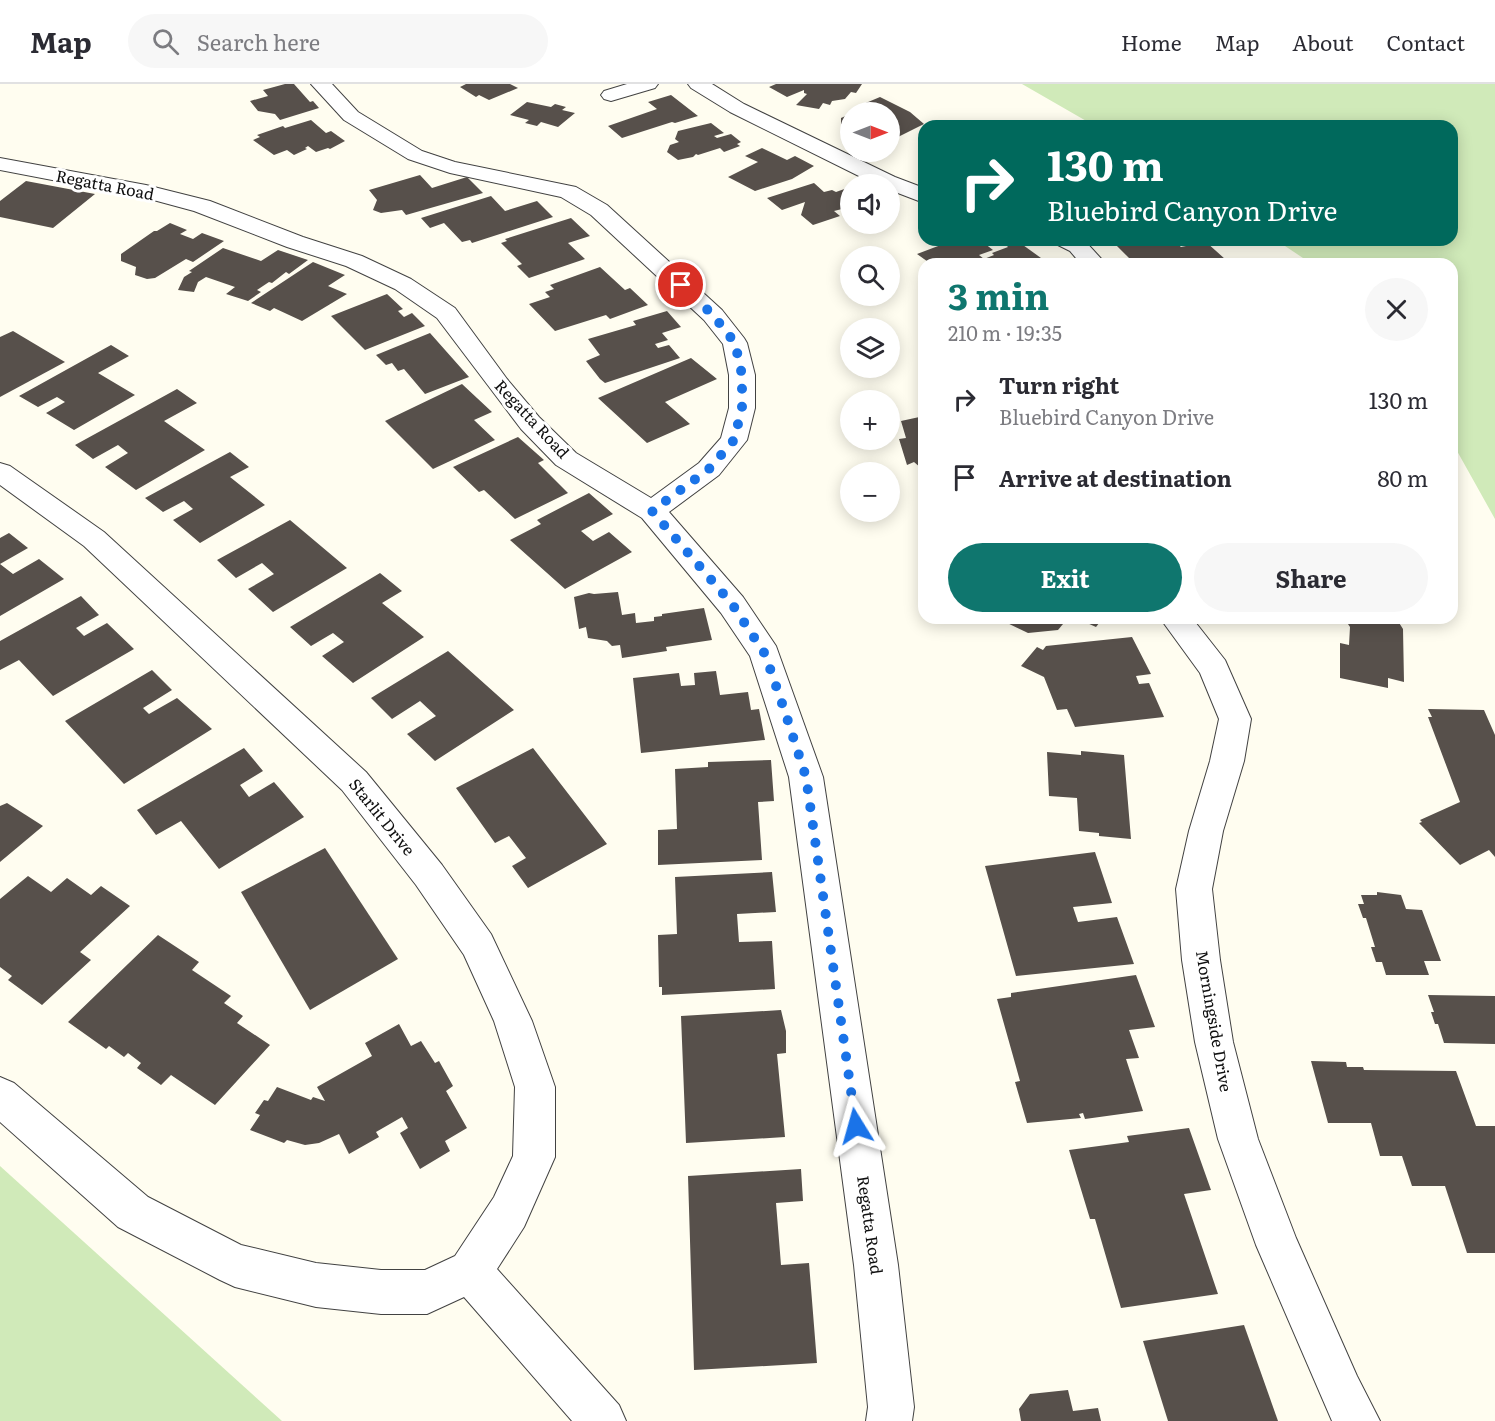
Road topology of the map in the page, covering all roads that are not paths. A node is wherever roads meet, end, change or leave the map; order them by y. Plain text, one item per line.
1 (321, 84) edge
2 (648, 84) edge
3 (698, 84) edge
4 (611, 95) dead end
5 (0, 164) edge
6 (918, 194) edge
7 (1078, 246) edge
8 (1089, 258) edge
9 (0, 472) edge
10 (652, 511) junction
11 (1179, 624) edge
12 (0, 1096) edge
13 (470, 1271) junction
14 (603, 1421) edge
15 (889, 1421) edge
16 (1357, 1421) edge

1 - 10 street
2 - 4 street
3 - 6 street
5 - 10 street, Regatta Road
7 - 8 street
9 - 13 street, Starlit Drive
10 - 15 street, Regatta Road
11 - 16 street, Morningside Drive
12 - 13 street
13 - 14 street

